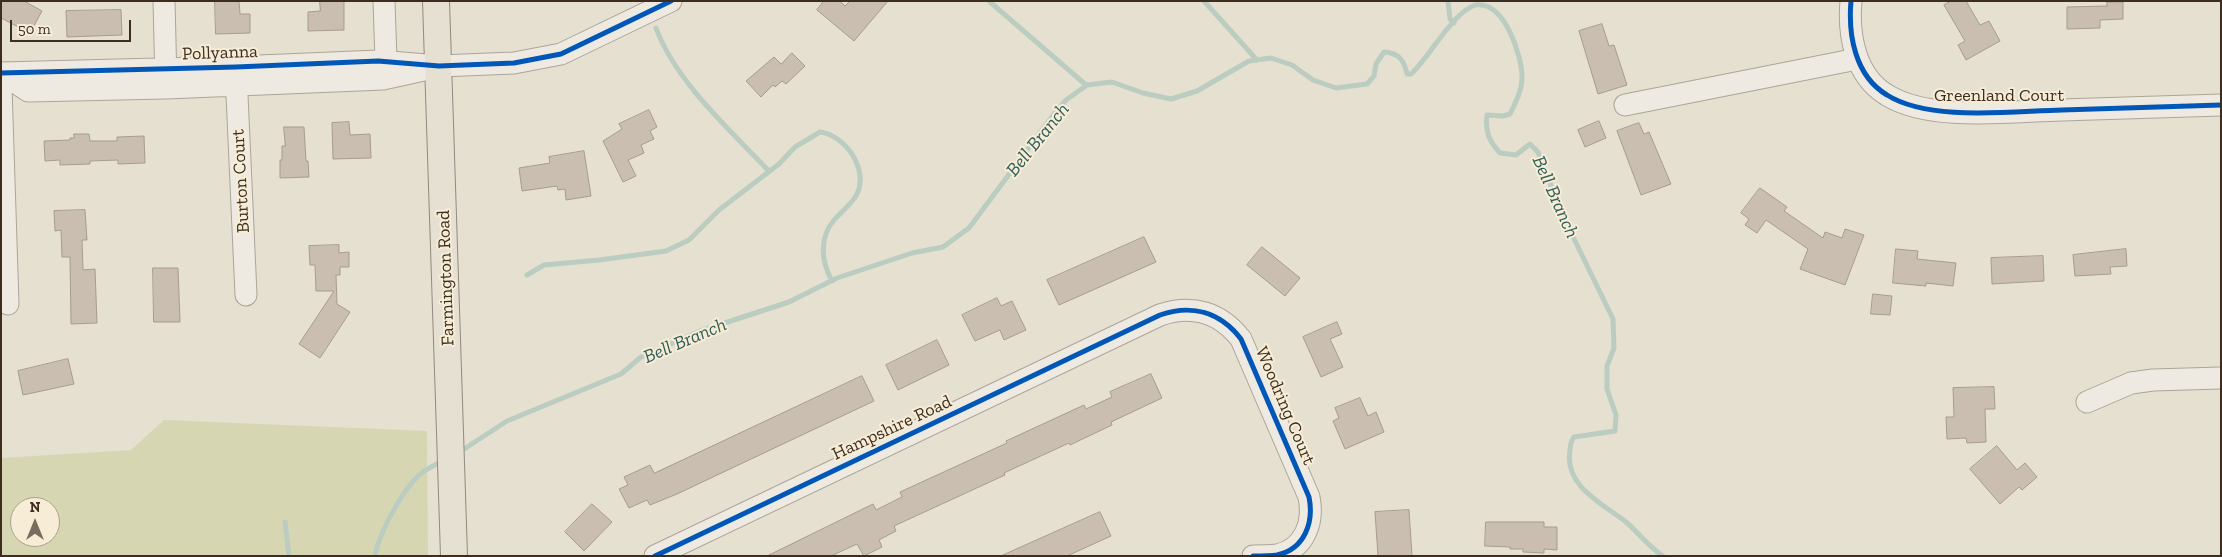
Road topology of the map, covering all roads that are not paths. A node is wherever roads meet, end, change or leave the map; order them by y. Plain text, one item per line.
1 (164, 1) edge
2 (384, 1) edge
3 (436, 1) edge
4 (671, 1) edge
5 (1851, 1) edge
6 (1856, 59) junction
7 (439, 66) junction
8 (385, 70) junction
9 (1, 73) edge
10 (236, 77) junction
11 (166, 79) junction
12 (1, 86) edge
13 (1625, 105) dead end
14 (2221, 105) edge
15 (246, 295) dead end
16 (8, 304) dead end
17 (1113, 337) joint
18 (2221, 378) edge
19 (2087, 402) dead end
20 (454, 556) edge
21 (655, 556) edge
22 (1253, 556) edge

1 - 11 street
2 - 8 street
3 - 7 main road, Farmington Road
4 - 7 street, Pollyanna
5 - 6 street, Greenland Court
6 - 13 street
6 - 14 street, Greenland Court
7 - 8 street, Pollyanna
7 - 20 main road, Farmington Road
8 - 10 street, Pollyanna
9 - 11 street, Pollyanna
10 - 11 street, Pollyanna
10 - 15 street, Burton Court
12 - 16 street
17 - 21 street, Hampshire Road
17 - 22 street, Woodring Court
18 - 19 street

